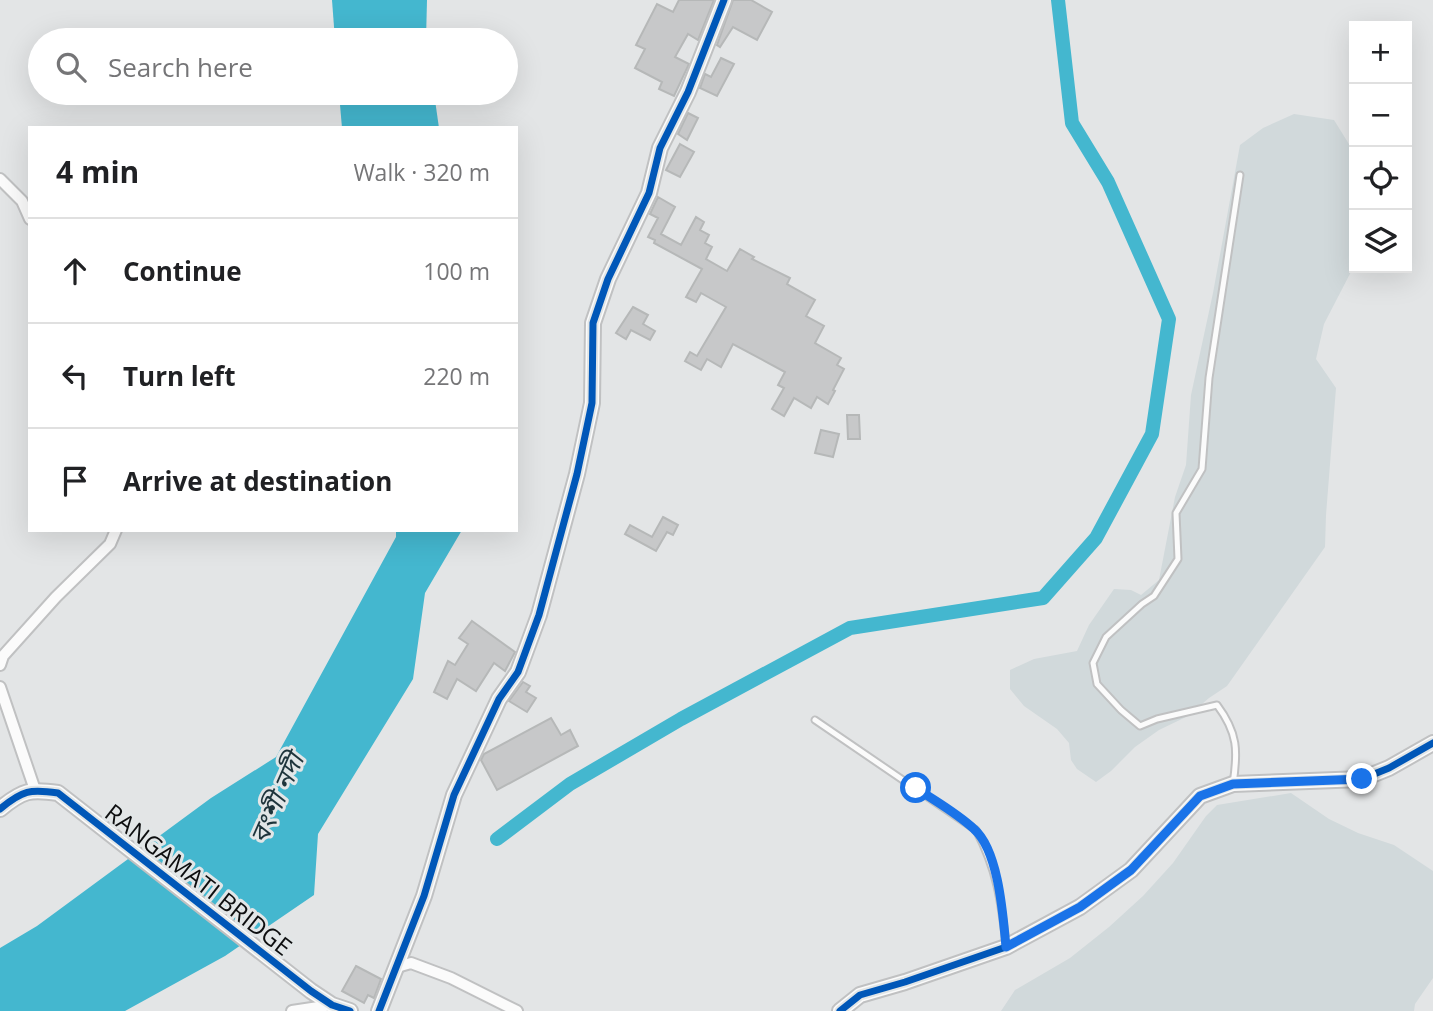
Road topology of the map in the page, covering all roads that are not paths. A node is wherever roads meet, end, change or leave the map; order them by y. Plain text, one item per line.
1 (724, 0) edge
2 (1240, 175) dead end
3 (0, 179) edge
4 (28, 214) edge
5 (115, 532) edge
6 (0, 665) edge
7 (0, 687) edge
8 (815, 720) dead end
9 (1433, 743) edge
10 (1233, 784) junction
11 (35, 790) junction
12 (0, 809) edge
13 (1006, 947) junction
14 (397, 967) junction
15 (332, 1005) junction
16 (292, 1011) edge
17 (350, 1011) edge
18 (379, 1011) edge
19 (517, 1011) edge
20 (840, 1011) edge

1 - 14 street
2 - 10 lane
3 - 4 street
5 - 6 street
7 - 11 street
8 - 13 lane
9 - 10 street
10 - 13 street
11 - 12 street
11 - 15 street, RANGAMATI BRIDGE
13 - 20 street
14 - 18 street
14 - 19 street
15 - 16 street
15 - 17 street, RANGAMATI BRIDGE

